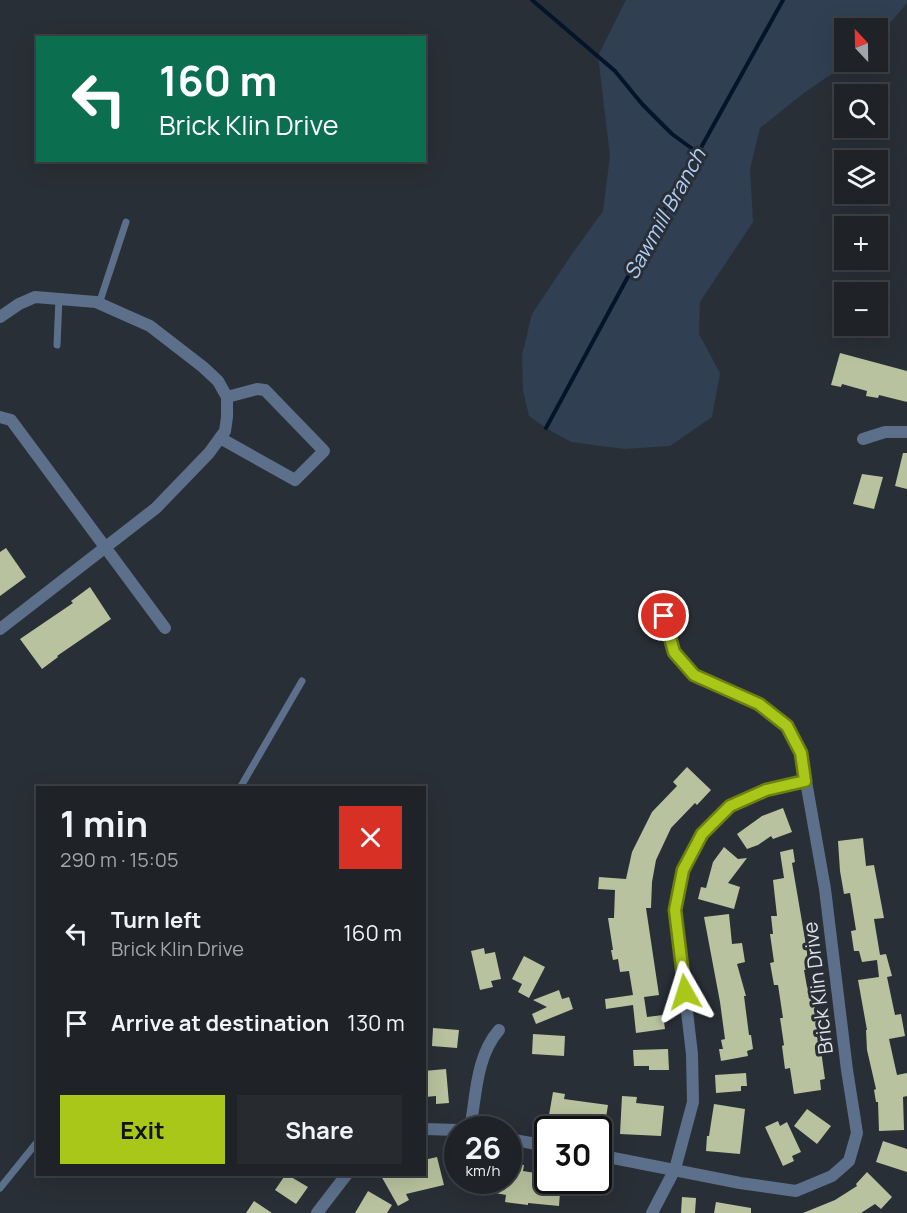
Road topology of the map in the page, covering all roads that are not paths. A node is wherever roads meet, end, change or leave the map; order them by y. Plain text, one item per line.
1 (126, 222) dead end
2 (59, 298) junction
3 (99, 303) junction
4 (0, 317) edge
5 (57, 345) dead end
6 (227, 397) junction
7 (0, 417) edge
8 (907, 432) edge
9 (220, 438) junction
10 (863, 438) dead end
11 (105, 547) junction
12 (664, 616) dead end
13 (165, 628) dead end
14 (0, 629) edge
15 (302, 681) dead end
16 (805, 781) junction
17 (241, 786) edge
18 (499, 1030) dead end
19 (472, 1116) edge
20 (426, 1129) edge
21 (444, 1130) edge
22 (36, 1143) edge
23 (612, 1158) edge
24 (675, 1169) junction
25 (345, 1176) edge
26 (0, 1188) edge
27 (317, 1213) edge
28 (652, 1213) edge

1 - 3 lane
2 - 3 street
2 - 4 street
2 - 5 lane
3 - 6 street
6 - 9 street
6 - 9 street
7 - 11 street
8 - 10 street
9 - 11 street
11 - 13 street
11 - 14 street
12 - 16 street, Brick Klin Drive
15 - 17 lane
16 - 24 street
16 - 24 street, Brick Klin Drive
18 - 19 street
20 - 21 street
22 - 26 lane
23 - 24 street, Brick Klin Drive
24 - 28 street
25 - 27 street

